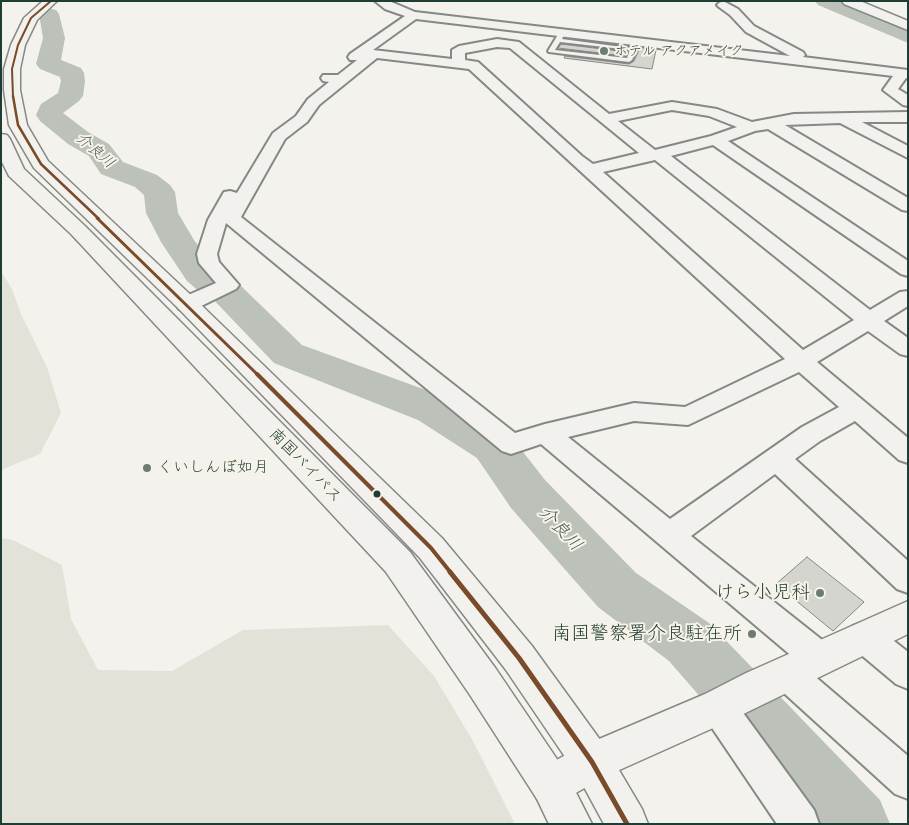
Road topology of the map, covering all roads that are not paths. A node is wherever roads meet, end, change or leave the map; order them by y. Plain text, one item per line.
1 (32, 1) edge
2 (51, 1) edge
3 (381, 1) edge
4 (848, 1) edge
5 (723, 5) dead end
6 (414, 15) junction
7 (12, 26) dead end
8 (908, 26) edge
9 (560, 36) junction
10 (812, 62) junction
11 (458, 64) junction
12 (905, 74) edge
13 (335, 79) junction
14 (908, 102) edge
15 (908, 117) edge
16 (843, 118) junction
17 (606, 119) junction
18 (773, 124) junction
19 (751, 127) junction
20 (1, 139) edge
21 (716, 140) junction
22 (908, 153) edge
23 (654, 154) junction
24 (590, 170) junction
25 (908, 206) edge
26 (908, 270) edge
27 (908, 297) edge
28 (187, 304) junction
29 (868, 320) junction
30 (908, 349) edge
31 (801, 361) junction
32 (857, 409) junction
33 (545, 433) junction
34 (908, 452) edge
35 (777, 459) junction
36 (670, 535) junction
37 (908, 580) edge
38 (908, 618) edge
39 (864, 637) junction
40 (819, 658) junction
41 (908, 673) edge
42 (748, 692) junction
43 (592, 762) junction
44 (908, 781) edge
45 (551, 785) junction
46 (571, 824) edge
47 (627, 824) edge
48 (800, 824) edge

1 - 7 main road
2 - 28 main road, 南国バイパス
3 - 6 street
4 - 8 main road
5 - 10 street
6 - 9 street
6 - 13 street
9 - 9 lane
9 - 10 street
10 - 12 street
11 - 13 street
11 - 17 street
11 - 24 street
12 - 14 street
13 - 28 street
13 - 33 street
15 - 16 street
16 - 18 street
16 - 22 street
17 - 19 street
17 - 23 street
18 - 19 street
18 - 25 street
19 - 21 street
20 - 45 main road, 南国バイパス
21 - 23 street
21 - 26 street
23 - 24 street
23 - 29 street
24 - 31 street
27 - 29 street
28 - 43 main road, 南国バイパス
29 - 30 street
29 - 31 street
31 - 32 street
31 - 33 street
32 - 34 street
32 - 35 street
33 - 36 street
35 - 36 street
35 - 37 street
36 - 40 street
38 - 39 main road
39 - 40 main road
39 - 41 street
40 - 42 main road
42 - 43 main road
42 - 44 street
42 - 48 street
43 - 45 main road
43 - 47 main road, 南国バイパス
45 - 46 main road, 南国バイパス

